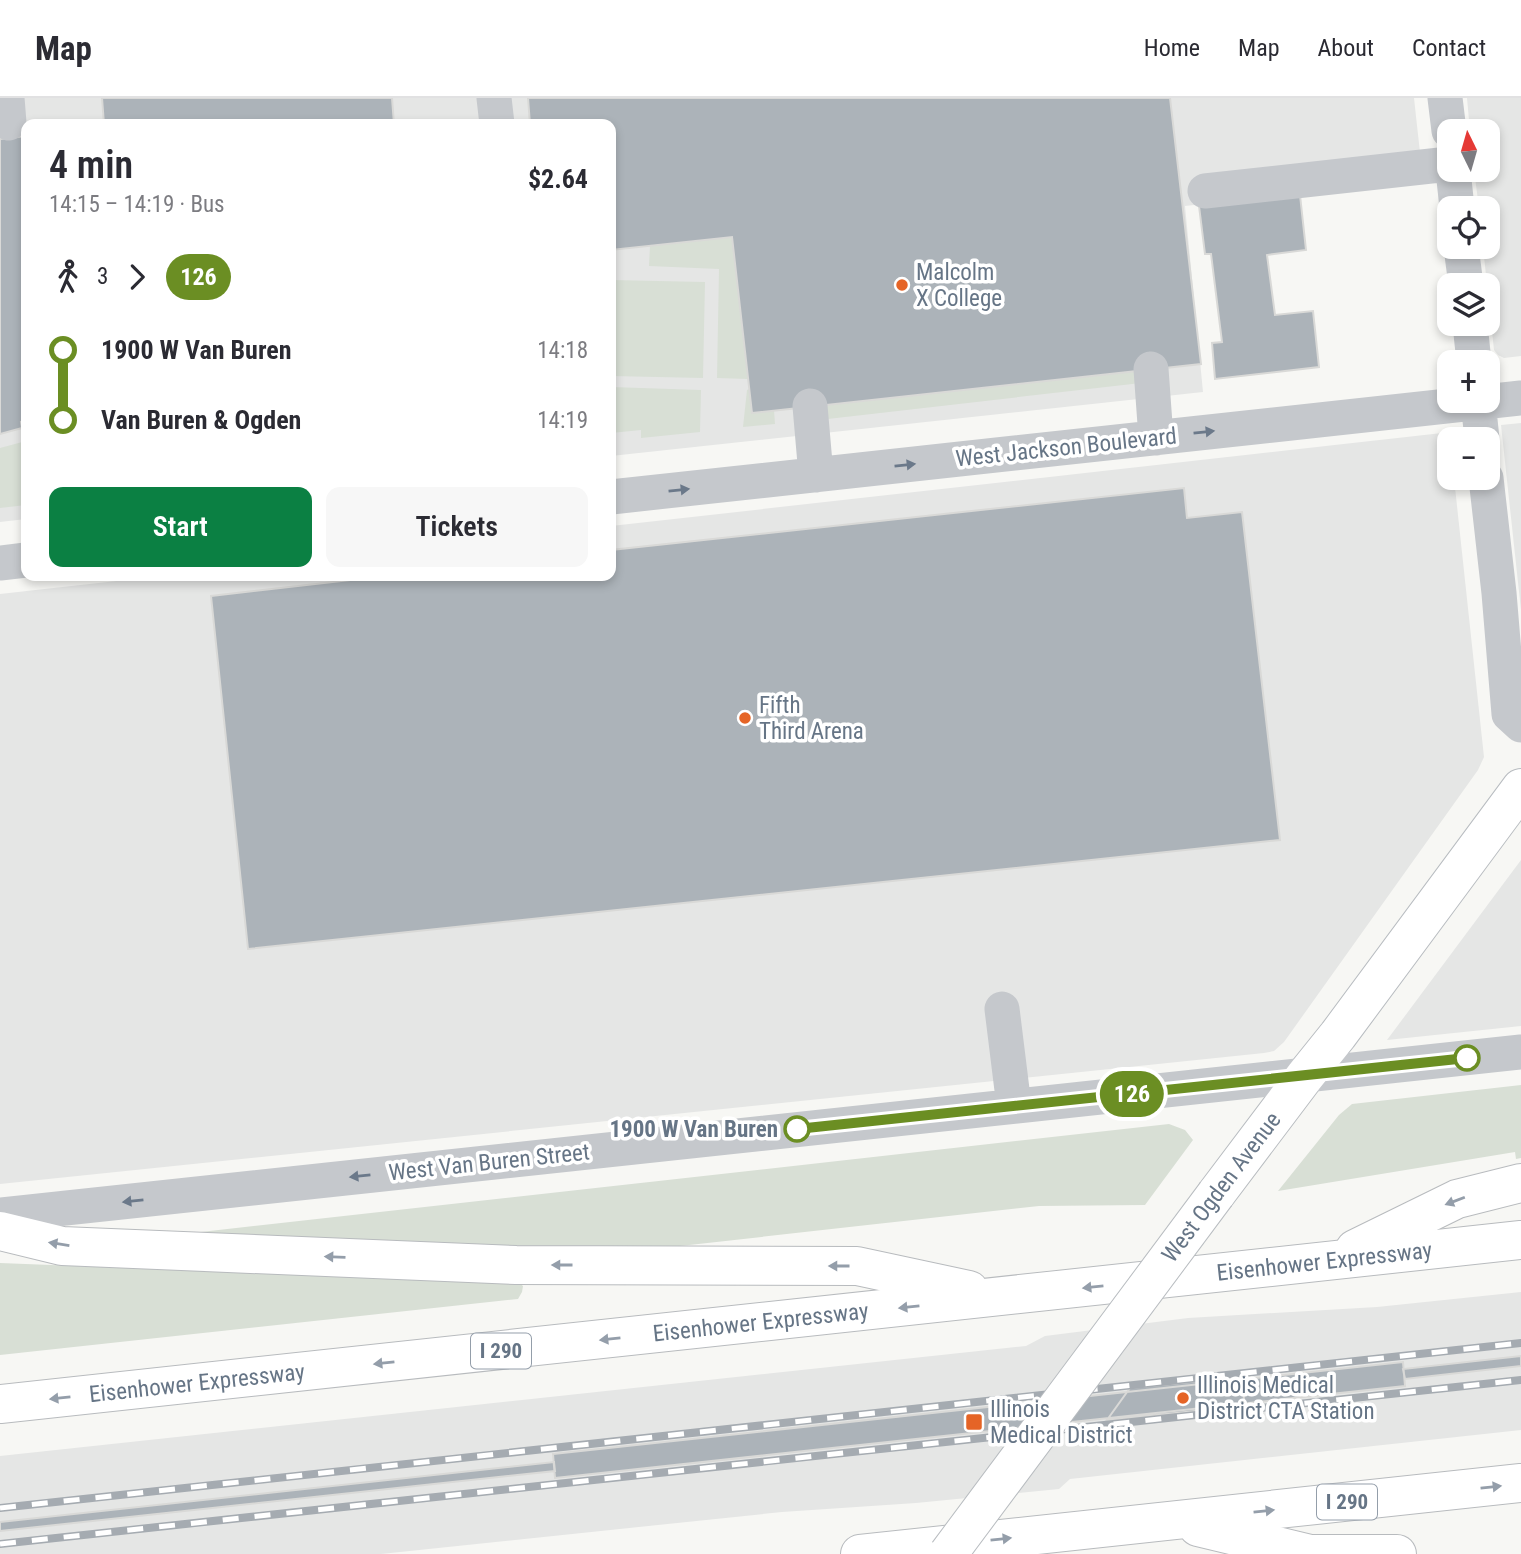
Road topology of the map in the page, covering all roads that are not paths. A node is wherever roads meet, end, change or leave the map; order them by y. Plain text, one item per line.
1 (494, 98) edge
2 (1446, 98) edge
3 (496, 119) edge
4 (1448, 119) edge
5 (1437, 165) edge
6 (1205, 191) dead end
7 (1151, 369) dead end
8 (1521, 398) edge
9 (1500, 400) edge
10 (810, 406) dead end
11 (1437, 407) edge
12 (1156, 438) junction
13 (816, 475) junction
14 (1487, 490) edge
15 (616, 496) edge
16 (21, 561) edge
17 (0, 563) edge
18 (1521, 725) edge
19 (1521, 788) edge
20 (1002, 1009) dead end
21 (1521, 1052) edge
22 (1305, 1076) junction
23 (1014, 1106) junction
24 (1521, 1184) edge
25 (0, 1215) edge
26 (0, 1231) edge
27 (1521, 1240) edge
28 (1331, 1261) junction
29 (1002, 1297) junction
30 (0, 1404) edge
31 (1521, 1483) edge
32 (1172, 1521) junction
33 (860, 1554) edge
34 (948, 1554) edge
35 (1397, 1554) edge

1 - 3 street
2 - 4 street
5 - 6 street
7 - 12 street
8 - 9 street, West Jackson Boulevard
10 - 13 street
12 -> 11 street, West Jackson Boulevard
13 -> 12 street, West Jackson Boulevard
15 -> 13 street, West Jackson Boulevard
14 - 18 street
16 - 17 street
19 - 22 main road, West Ogden Avenue
20 - 23 street
21 - 22 street, West Van Buren Street
22 - 23 street, West Van Buren Street
22 - 34 main road, West Ogden Avenue, bridge
23 -> 25 street, West Van Buren Street
24 -> 28 main road
29 -> 26 main road
27 - 28 main road, Eisenhower Expressway / I 290
28 -> 29 main road, Eisenhower Expressway / I 290
29 -> 30 main road, Eisenhower Expressway / I 290
32 -> 31 main road, I 290
33 -> 32 main road, I 290
32 - 35 main road

